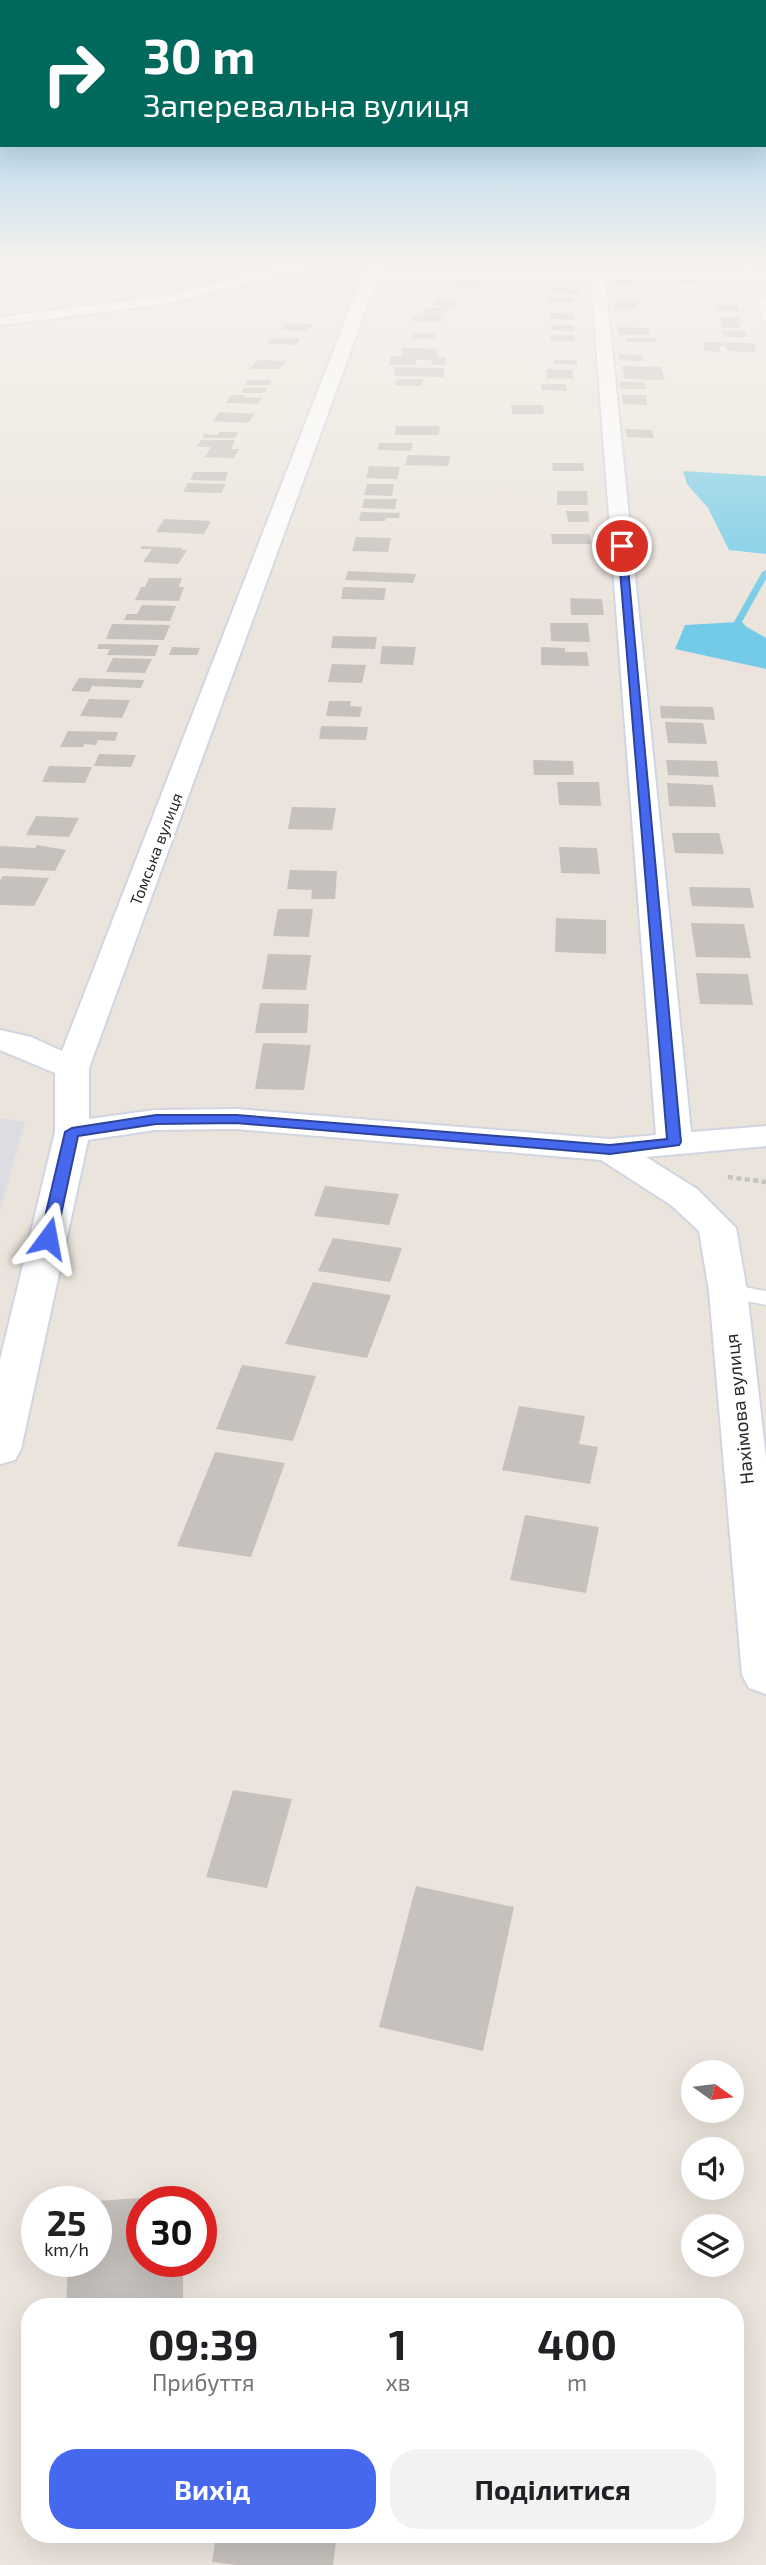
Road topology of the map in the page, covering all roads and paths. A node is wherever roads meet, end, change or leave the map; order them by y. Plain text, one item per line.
1 (330, 384) edge
2 (608, 384) edge
3 (0, 1040) edge
4 (72, 1068) junction
5 (72, 1132) junction
6 (766, 1136) edge
7 (674, 1142) junction
8 (610, 1150) junction
9 (747, 1294) edge
10 (0, 1449) edge
11 (766, 1675) edge

1 - 4 street, Томська вулиця
2 - 7 street
3 - 4 street
4 - 5 street, Томська вулиця
5 - 8 street
5 - 10 street, Томська вулиця
6 - 7 street
7 - 8 street
8 - 9 street, Нахімова вулиця
9 - 11 street, Нахімова вулиця

